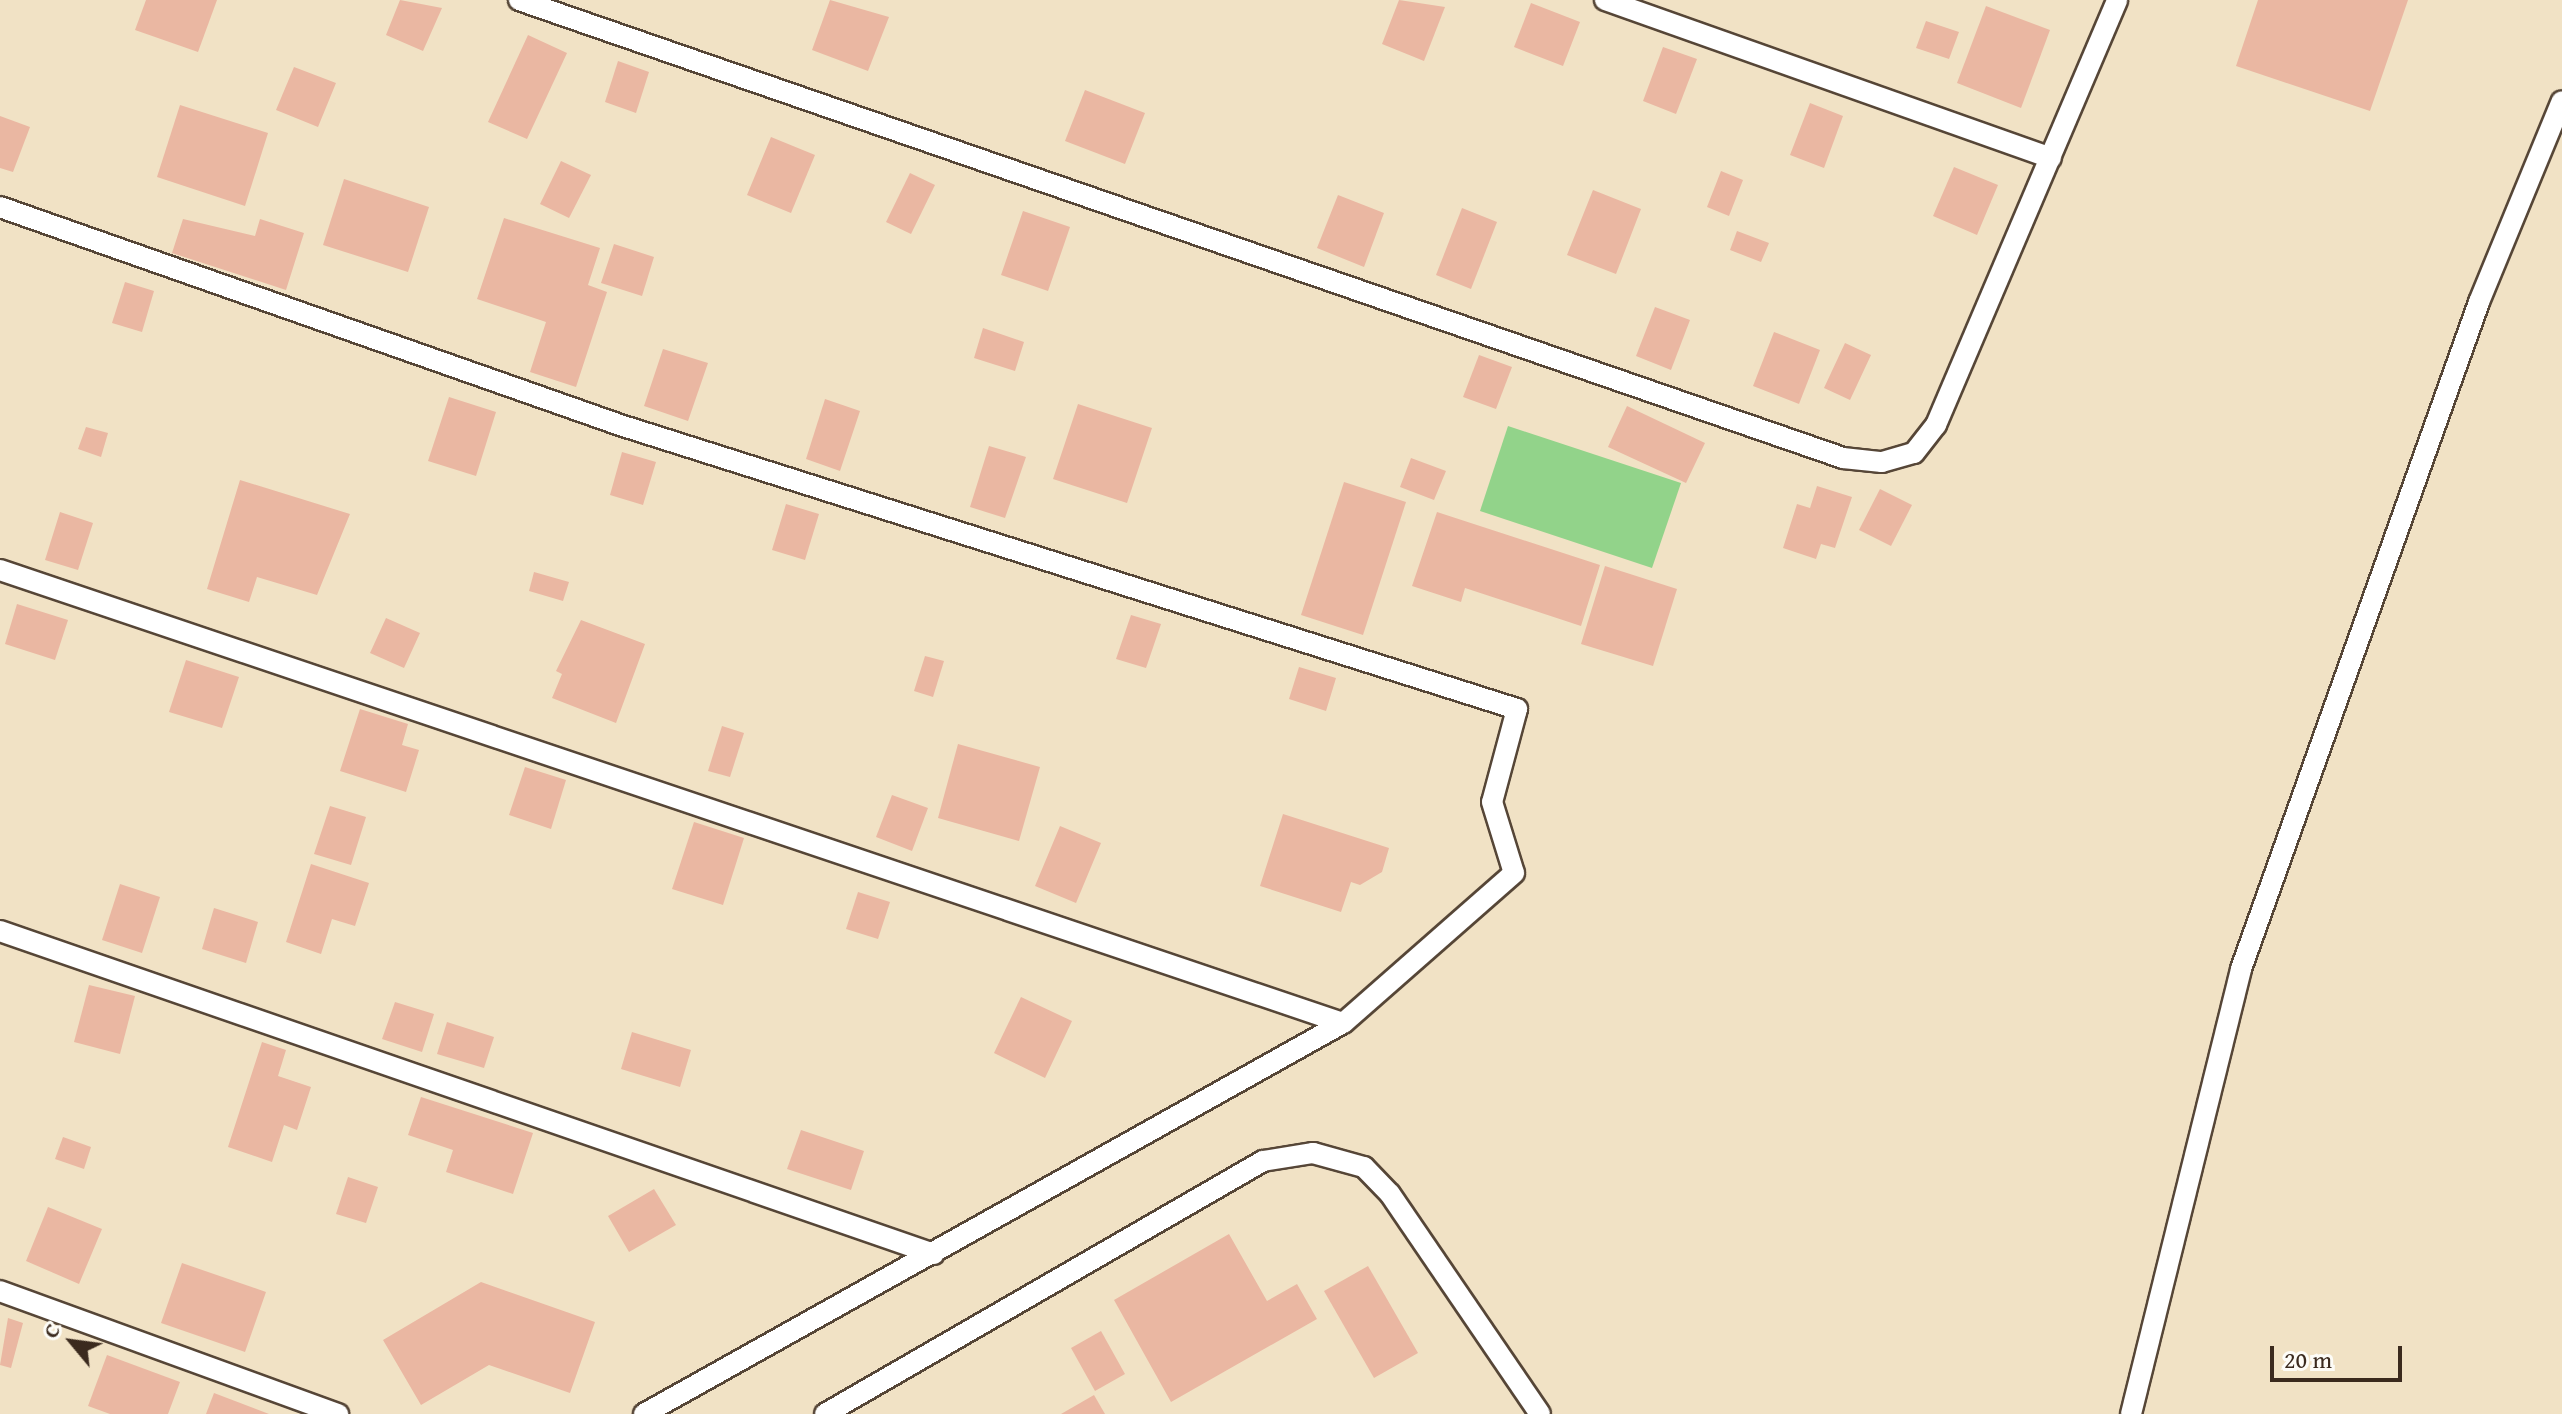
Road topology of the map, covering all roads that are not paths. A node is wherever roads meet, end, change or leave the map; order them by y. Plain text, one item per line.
1 (519, 0) edge
2 (1605, 0) edge
3 (2117, 0) edge
4 (2562, 101) edge
5 (2051, 158) junction
6 (0, 207) edge
7 (0, 570) edge
8 (0, 931) edge
9 (1343, 1023) junction
10 (934, 1254) junction
11 (0, 1291) edge
12 (338, 1414) edge
13 (644, 1414) edge
14 (825, 1414) edge
15 (1540, 1414) edge
16 (2131, 1414) edge

1 - 5 lane
2 - 5 lane
3 - 5 lane
4 - 16 lane
6 - 9 lane
7 - 9 lane
8 - 10 lane
9 - 10 lane
10 - 13 lane
11 - 12 lane
14 - 15 lane

